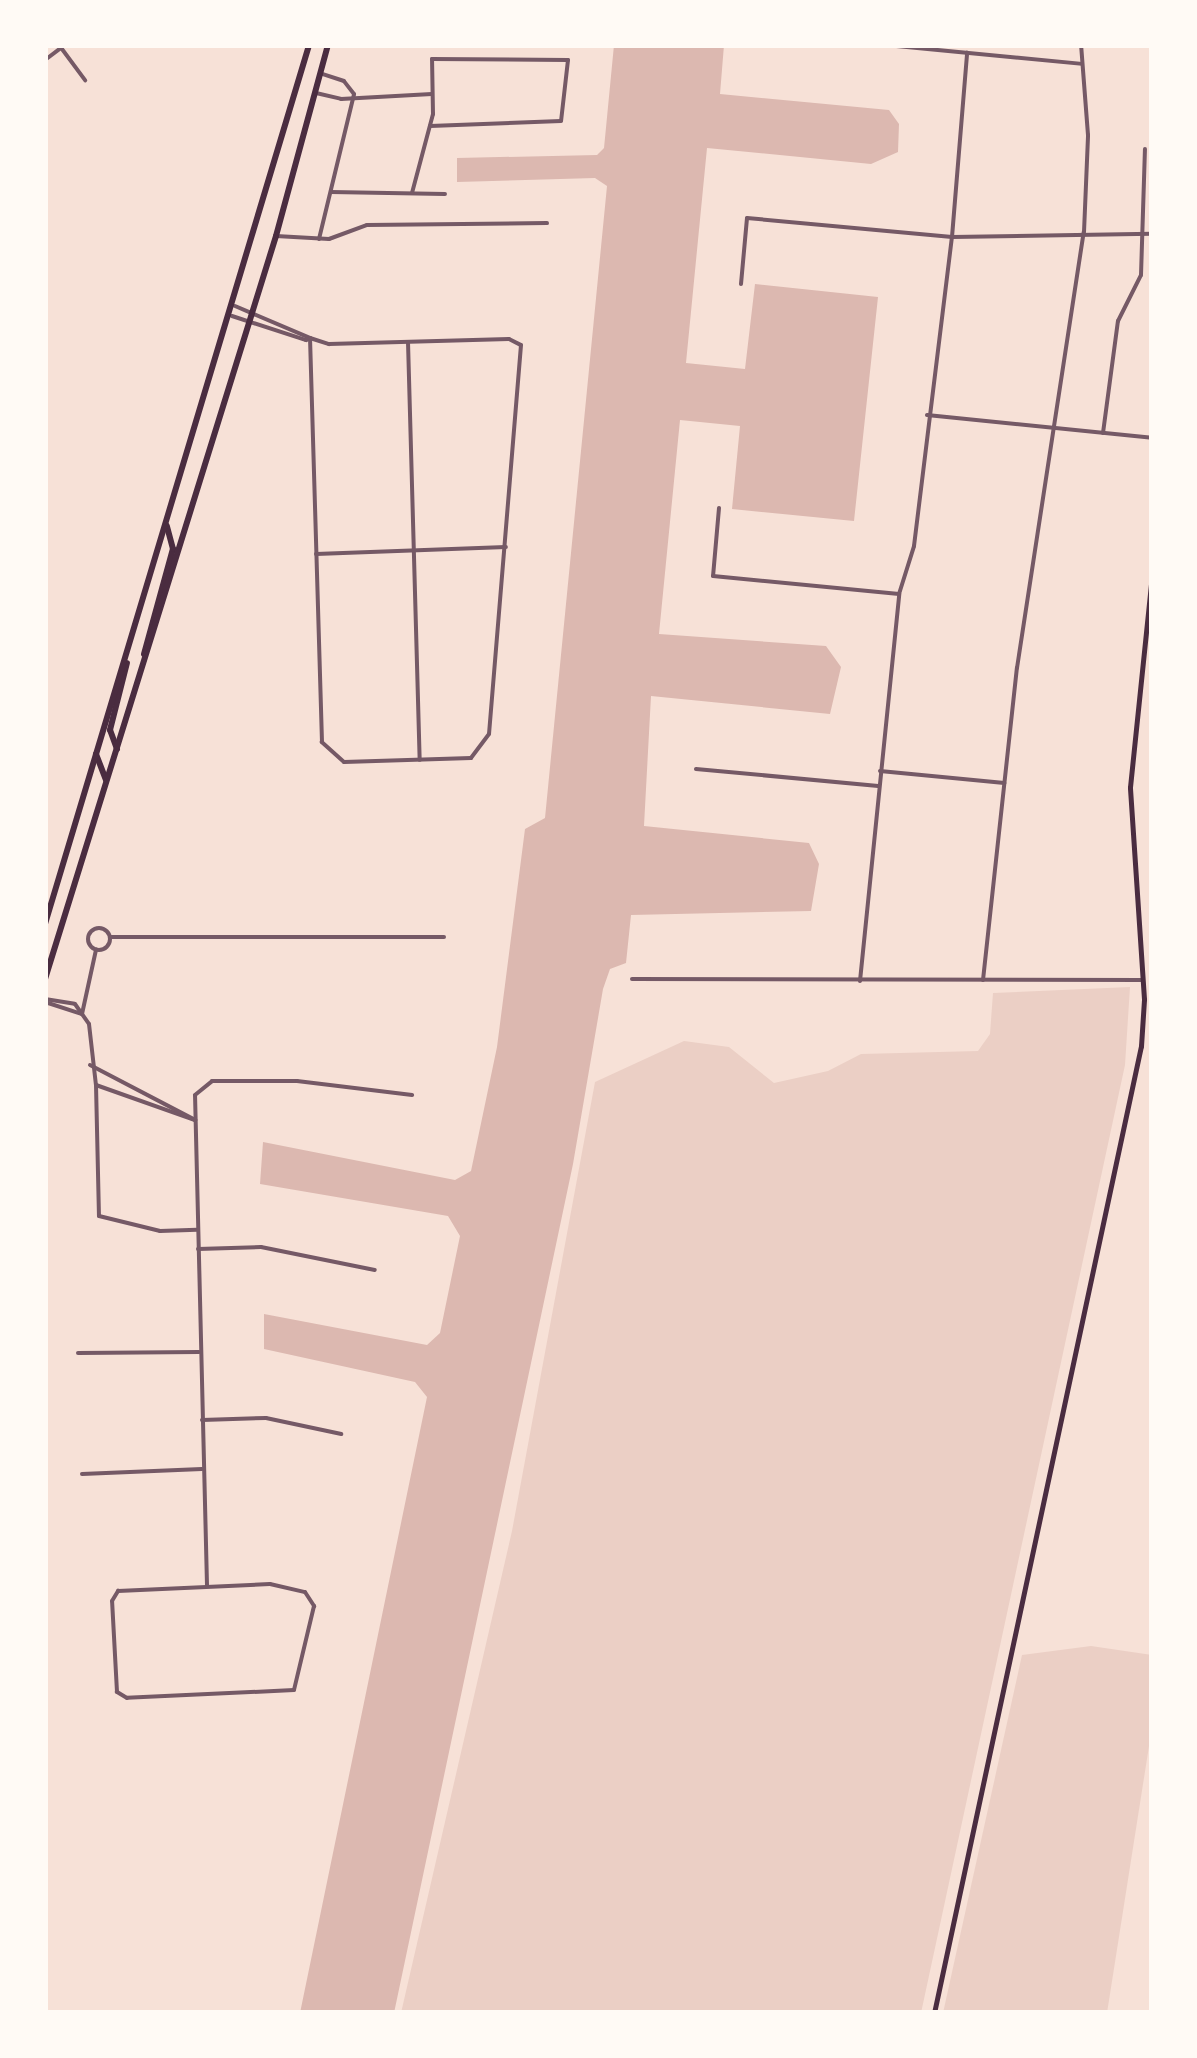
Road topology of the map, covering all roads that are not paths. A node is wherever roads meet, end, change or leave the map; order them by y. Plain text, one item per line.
1 (309, 45) edge
2 (328, 45) edge
3 (886, 45) edge
4 (1081, 45) edge
5 (60, 46) edge
6 (967, 53) junction
7 (45, 60) edge
8 (1082, 64) junction
9 (322, 74) junction
10 (85, 80) dead end
11 (316, 93) junction
12 (354, 94) junction
13 (432, 94) junction
14 (430, 126) junction
15 (1145, 149) dead end
16 (331, 192) junction
17 (412, 193) junction
18 (445, 194) dead end
19 (547, 223) dead end
20 (1084, 232) junction
21 (1149, 233) edge
22 (276, 236) junction
23 (952, 237) junction
24 (318, 239) junction
25 (741, 284) dead end
26 (235, 306) junction
27 (232, 316) junction
28 (251, 317) junction
29 (310, 338) junction
30 (408, 342) junction
31 (926, 415) junction
32 (1057, 427) junction
33 (1103, 433) junction
34 (1152, 438) edge
35 (719, 508) dead end
36 (167, 526) junction
37 (506, 547) junction
38 (414, 551) junction
39 (316, 554) junction
40 (1152, 574) edge
41 (900, 594) junction
42 (126, 656) junction
43 (146, 660) junction
44 (118, 750) junction
45 (96, 754) junction
46 (420, 760) junction
47 (696, 769) dead end
48 (880, 770) junction
49 (1004, 782) junction
50 (106, 786) junction
51 (878, 786) junction
52 (45, 924) edge
53 (110, 938) junction
54 (444, 938) dead end
55 (96, 949) junction
56 (45, 979) edge
57 (632, 980) dead end
58 (984, 980) junction
59 (1144, 980) junction
60 (860, 981) junction
61 (45, 1000) edge
62 (82, 1014) junction
63 (90, 1065) junction
64 (96, 1086) junction
65 (412, 1094) dead end
66 (194, 1120) junction
67 (198, 1230) junction
68 (198, 1249) junction
69 (375, 1270) dead end
70 (201, 1352) junction
71 (78, 1353) dead end
72 (202, 1420) junction
73 (341, 1434) dead end
74 (204, 1468) junction
75 (82, 1474) dead end
76 (207, 1586) junction
77 (934, 2013) edge

1 - 26 main road
2 - 9 main road
3 - 6 street
4 - 8 street
5 - 7 street
5 - 10 street
6 - 8 street
6 - 23 street
8 - 20 street
9 - 11 main road
9 - 12 street
11 - 12 street
11 - 22 main road
12 - 13 street
12 - 16 street
13 - 14 street
13 - 14 street
14 - 17 street
15 - 21 street
16 - 17 street
16 - 24 street
17 - 18 street
19 - 24 street
20 - 21 street
20 - 23 street
20 - 32 street
21 - 33 street
22 - 24 street
22 - 28 main road
23 - 25 street
23 - 31 street
26 - 27 main road
26 - 28 street
27 - 28 street
27 - 36 main road
28 - 29 street
28 - 29 street
28 - 43 main road
29 - 30 street
29 - 39 street
30 - 37 street
30 - 38 street
31 - 32 street
31 - 41 street
32 - 33 street
32 - 49 street
33 - 34 street
35 - 41 street
36 - 42 main road
36 - 43 main road
37 - 38 street
37 - 46 street
38 - 39 street
38 - 46 street
39 - 46 street
40 - 59 main road
41 - 48 street
42 - 44 main road
42 - 45 main road
43 - 44 main road
44 - 50 main road
45 - 50 main road
45 - 52 main road
47 - 51 street
48 - 49 street
48 - 51 street
49 - 58 street
50 - 56 main road
51 - 60 street
53 - 54 street
53 - 55 street
53 - 55 street
55 - 62 street
57 - 60 street
58 - 59 street
58 - 60 street
59 - 77 main road
61 - 62 street
62 - 63 street
63 - 64 street
63 - 66 street
64 - 66 street
64 - 67 street
65 - 66 street
66 - 67 street
67 - 68 street
68 - 69 street
68 - 70 street
70 - 71 street
70 - 72 street
72 - 73 street
72 - 74 street
74 - 75 street
74 - 76 street
76 - 76 street

